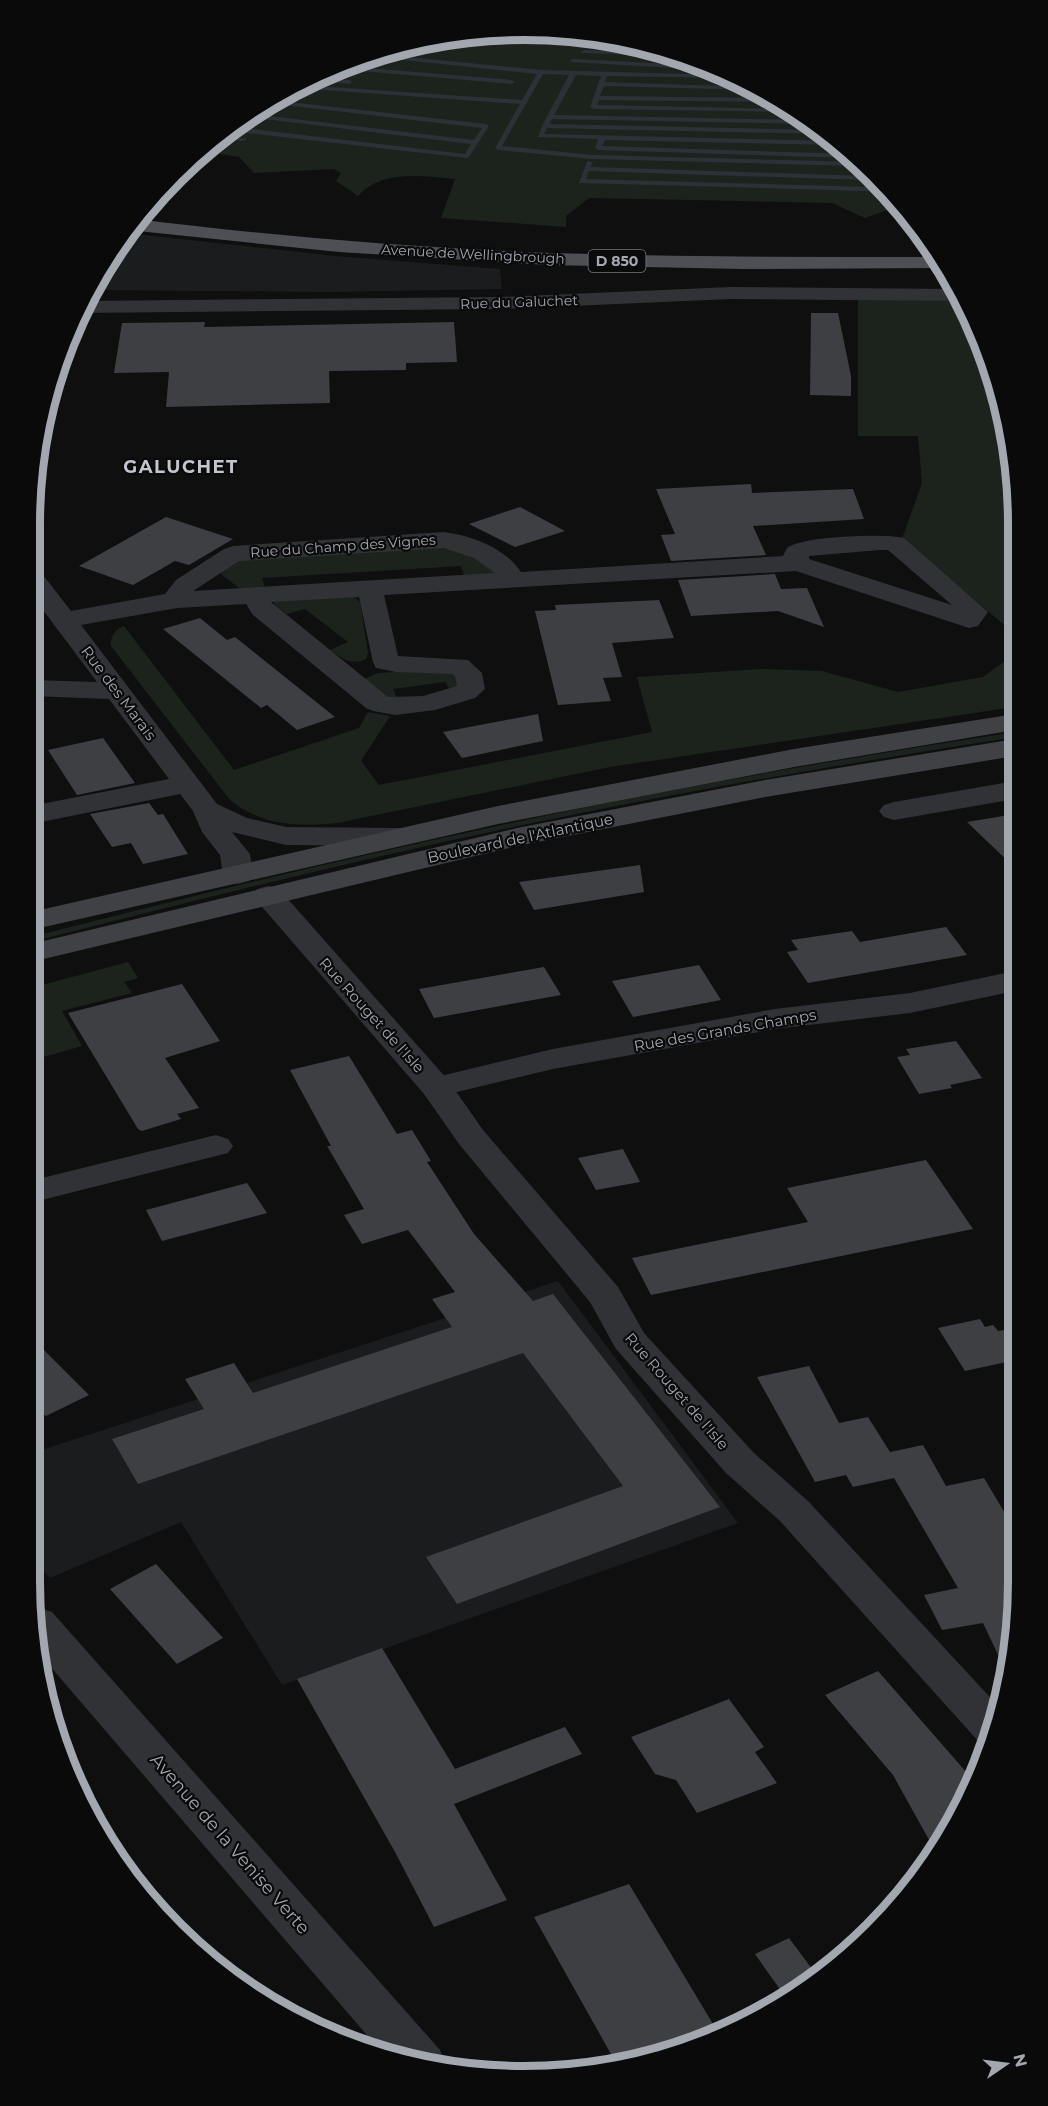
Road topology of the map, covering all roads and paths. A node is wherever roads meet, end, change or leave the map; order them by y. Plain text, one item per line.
1 (148, 221) edge
2 (143, 226) edge
3 (295, 241) junction
4 (931, 263) edge
5 (950, 295) edge
6 (92, 307) edge
7 (796, 563) junction
8 (513, 580) junction
9 (40, 588) edge
10 (370, 590) junction
11 (255, 596) junction
12 (177, 600) junction
13 (65, 620) junction
14 (386, 662) junction
15 (345, 675) junction
16 (40, 688) edge
17 (117, 691) junction
18 (1008, 723) edge
19 (1008, 748) edge
20 (187, 784) junction
21 (1008, 791) edge
22 (207, 810) junction
23 (894, 812) dead end
24 (40, 813) edge
25 (399, 837) junction
26 (238, 875) junction
27 (268, 895) junction
28 (40, 919) edge
29 (40, 951) edge
30 (1008, 982) edge
31 (435, 1087) junction
32 (216, 1146) dead end
33 (40, 1190) edge
34 (44, 1631) edge
35 (987, 1722) edge
36 (411, 2052) edge

1 - 3 main road, Avenue de Wellingbrough / D 850
2 - 3 main road, Avenue de Wellingbrough / D 850
3 - 4 main road, Avenue de Wellingbrough / D 850
5 - 6 street, Rue du Galuchet
7 - 7 street
7 - 8 street
8 - 10 street
8 - 12 street, Rue du Champ des Vignes
9 - 13 street, Rue des Marais
10 - 11 street
10 - 14 street
11 - 12 street
11 - 15 street
12 - 13 street
13 - 17 street, Rue des Marais
14 - 15 street
14 - 15 street
16 - 17 street
17 - 20 street, Rue des Marais
18 - 25 main road, Boulevard de l'Atlantique
19 - 27 main road, Boulevard de l'Atlantique
20 - 22 street, Rue des Marais
20 - 24 street
21 - 23 street
22 - 25 street, Rue des Marais
22 - 26 street, Rue des Marais
25 - 26 main road, Boulevard de l'Atlantique
26 - 28 main road, Boulevard de l'Atlantique
27 - 29 main road, Boulevard de l'Atlantique
27 - 31 street, Rue Rouget de l'Isle
30 - 31 street, Rue des Grands Champs
31 - 35 street, Rue Rouget de l'Isle
32 - 33 street
34 - 36 street, Avenue de la Venise Verte

